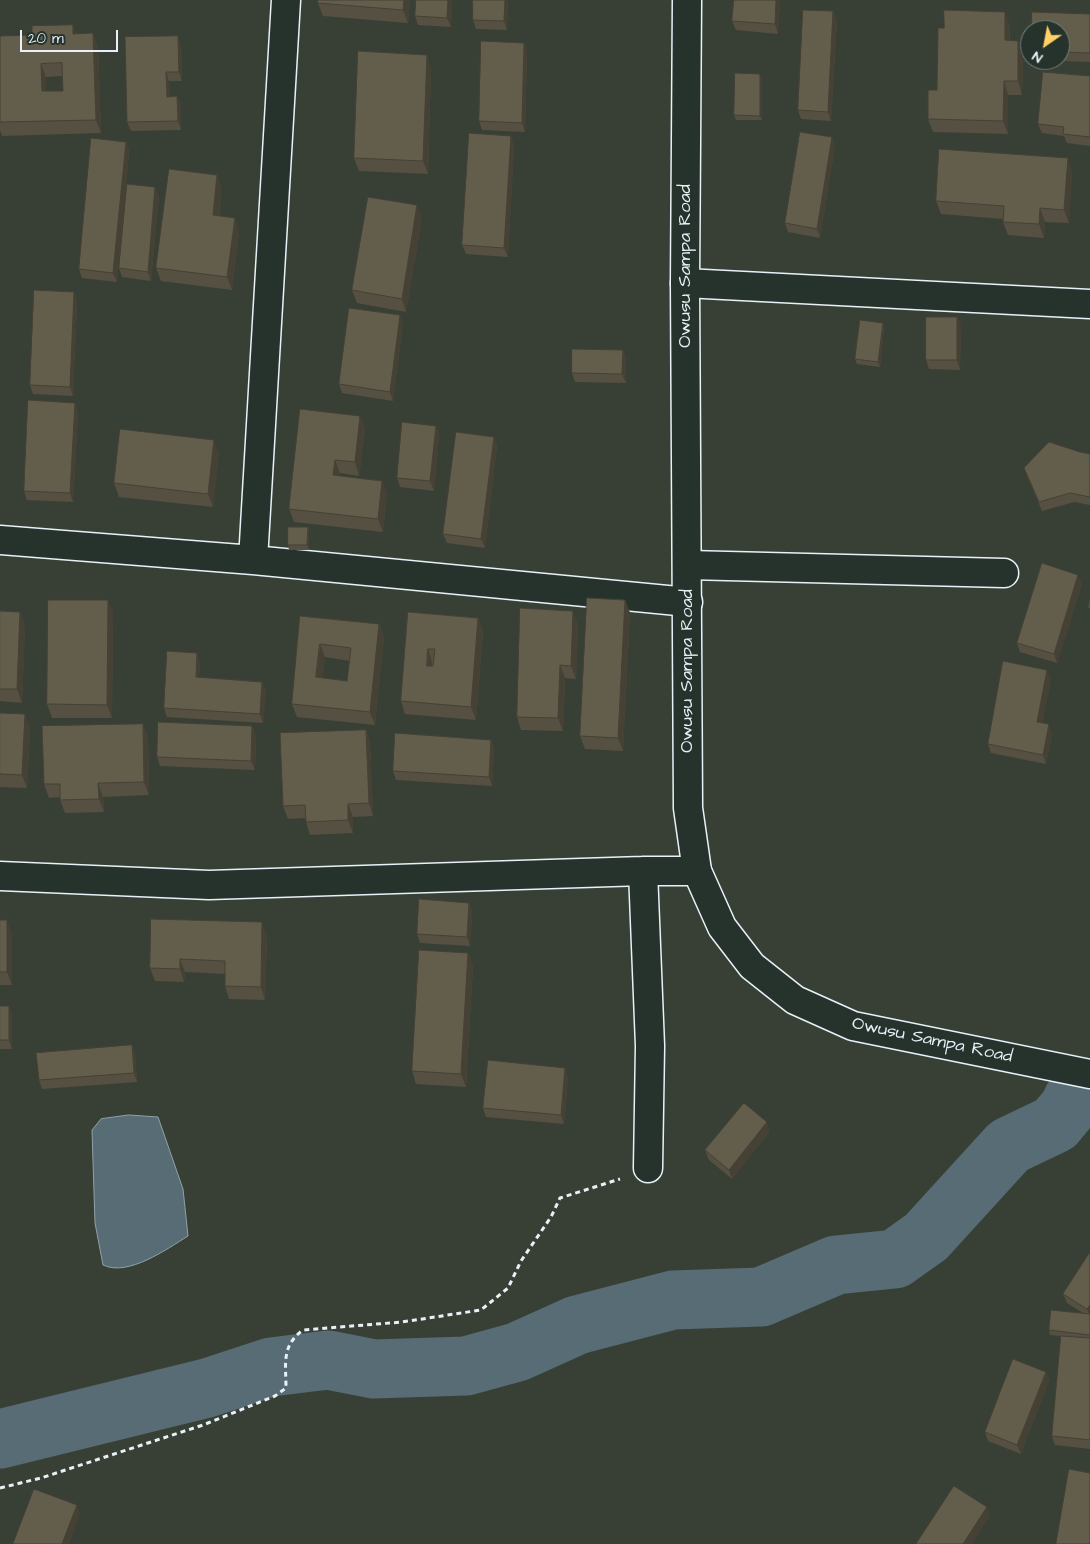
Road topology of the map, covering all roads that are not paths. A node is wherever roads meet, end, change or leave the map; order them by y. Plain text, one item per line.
1 (286, 0) edge
2 (687, 0) edge
3 (685, 283) junction
4 (1090, 304) edge
5 (0, 540) edge
6 (253, 560) junction
7 (688, 565) junction
8 (1004, 573) dead end
9 (688, 602) junction
10 (643, 871) junction
11 (698, 871) junction
12 (0, 876) edge
13 (1090, 1074) edge
14 (648, 1168) road end

1 - 6 street
2 - 3 street, Owusu Sampa Road
3 - 4 street
3 - 7 street, Owusu Sampa Road
5 - 6 street
6 - 9 street
7 - 8 street
7 - 9 street, Owusu Sampa Road
9 - 11 street, Owusu Sampa Road
10 - 11 street
10 - 12 street
10 - 14 street
11 - 13 street, Owusu Sampa Road

